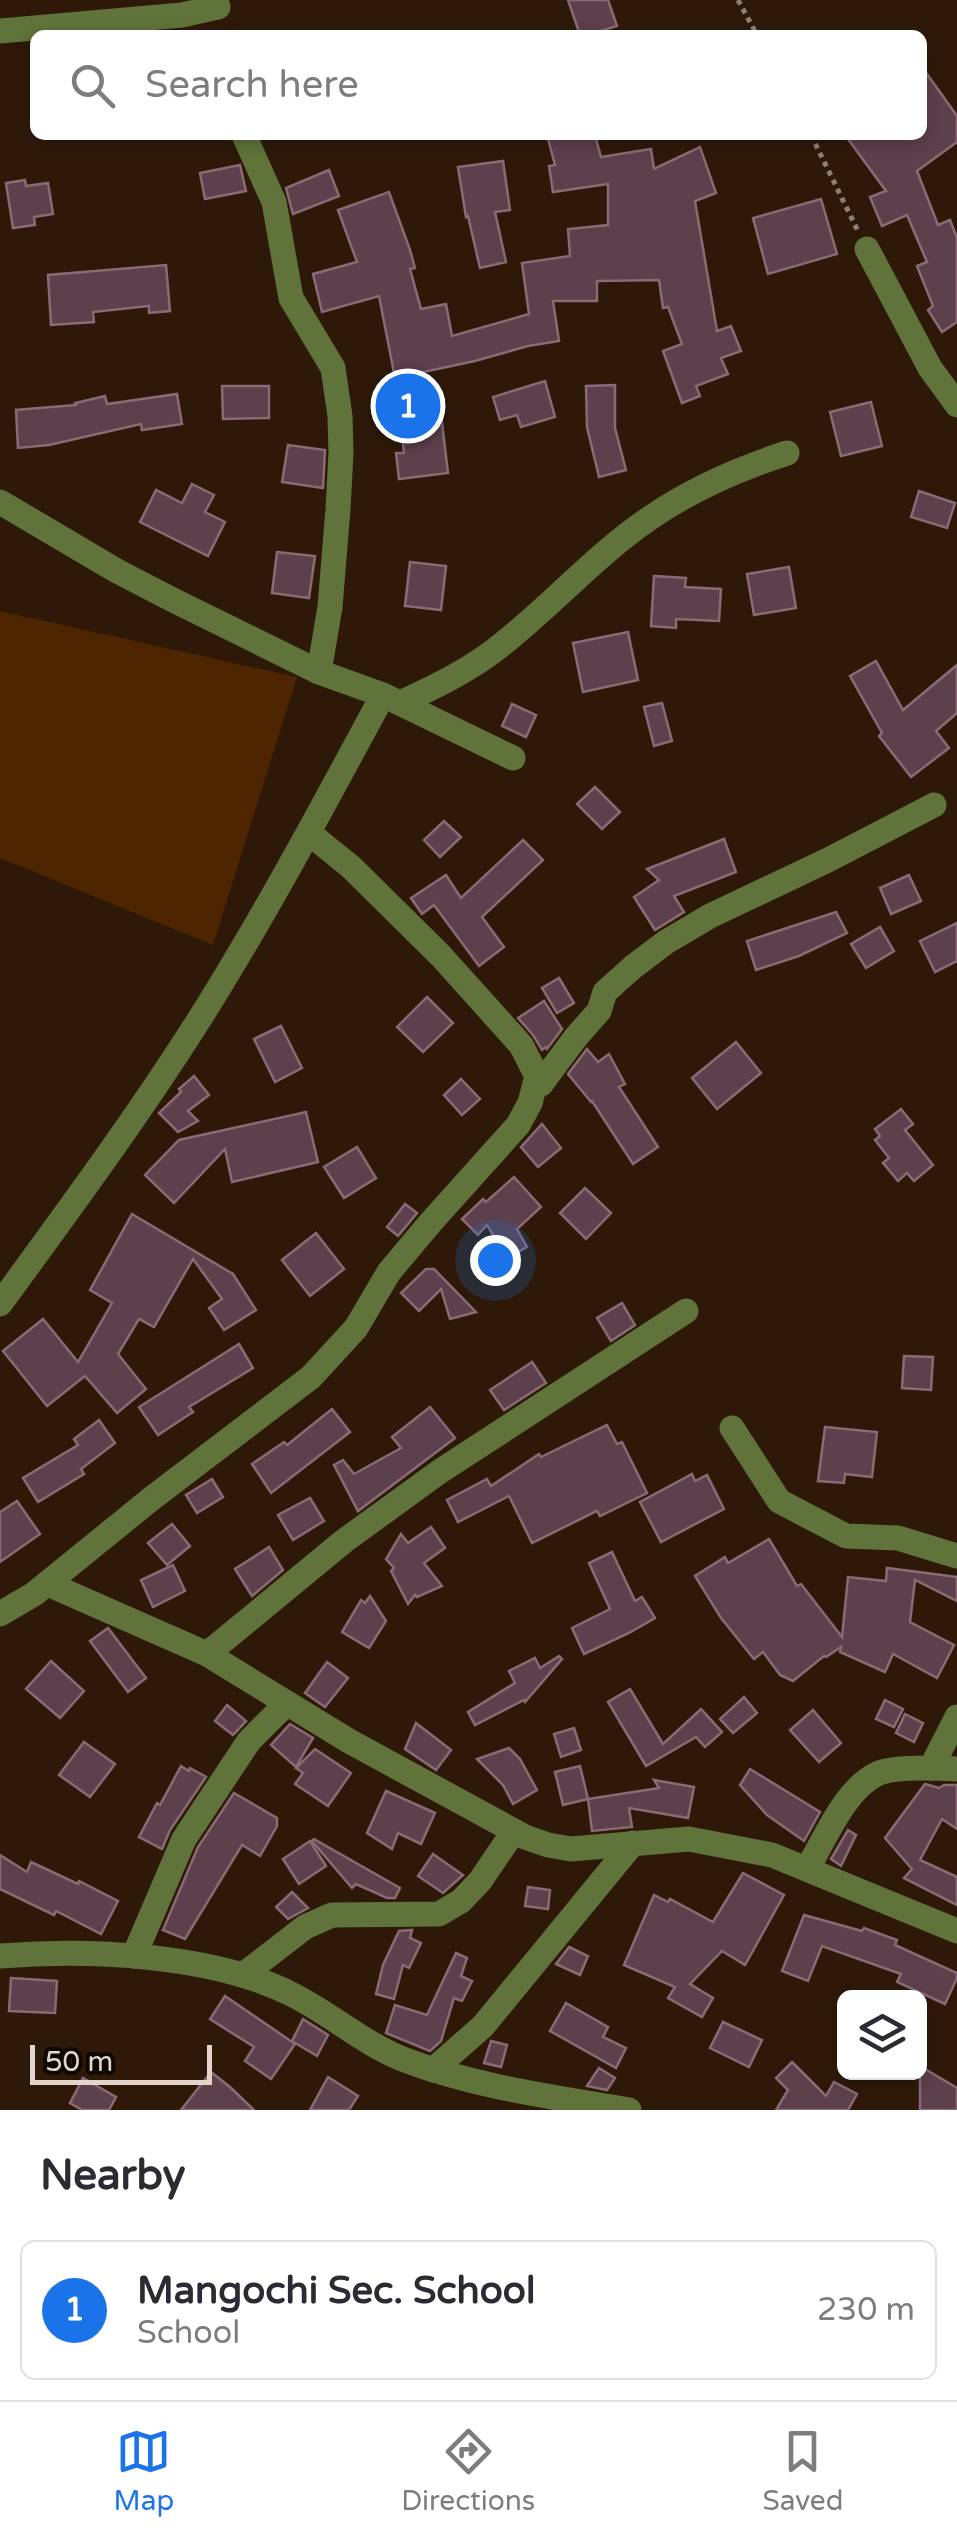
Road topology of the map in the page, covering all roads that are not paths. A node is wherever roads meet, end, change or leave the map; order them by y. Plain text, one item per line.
1 (221, 4) edge
2 (218, 30) edge
3 (0, 31) edge
4 (246, 140) edge
5 (867, 249) road end
6 (957, 405) edge
7 (787, 453) dead end
8 (0, 502) edge
9 (319, 672) junction
10 (392, 699) junction
11 (513, 758) dead end
12 (934, 805) dead end
13 (308, 833) junction
14 (542, 1084) junction
15 (0, 1304) edge
16 (686, 1312) dead end
17 (732, 1428) dead end
18 (957, 1556) edge
19 (48, 1584) junction
20 (0, 1614) edge
21 (207, 1654) junction
22 (287, 1703) junction
23 (957, 1717) edge
24 (944, 1768) edge
25 (514, 1831) junction
26 (633, 1843) junction
27 (807, 1869) junction
28 (957, 1931) edge
29 (0, 1956) edge
30 (134, 1956) junction
31 (242, 1975) junction
32 (433, 2070) junction
33 (628, 2110) edge

1 - 2 street
1 - 3 street
4 - 9 street
5 - 6 street
7 - 10 street
8 - 9 street
9 - 10 street
10 - 11 street
10 - 13 street
12 - 14 street
13 - 14 street
13 - 15 street
14 - 19 street
16 - 21 street
17 - 18 street
19 - 20 street
19 - 21 street
21 - 22 street
22 - 25 street
22 - 30 street
23 - 24 street
24 - 27 street
25 - 26 street
25 - 31 street
26 - 27 street
26 - 32 street
27 - 28 street
29 - 30 street
30 - 31 street
31 - 32 street
32 - 33 street

